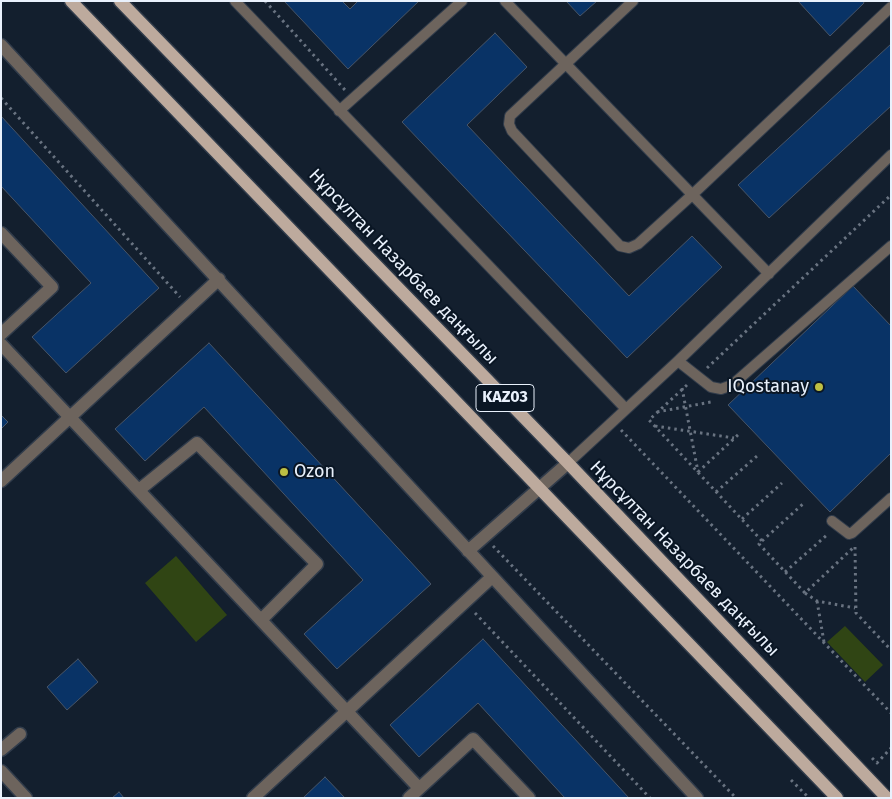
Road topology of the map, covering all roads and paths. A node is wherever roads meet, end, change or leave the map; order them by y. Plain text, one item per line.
1 (71, 1) edge
2 (120, 1) edge
3 (235, 1) edge
4 (265, 1) edge
5 (462, 1) edge
6 (505, 1) edge
7 (633, 1) edge
8 (891, 7) edge
9 (1, 46) edge
10 (566, 64) junction
11 (1, 98) edge
12 (353, 99) junction
13 (339, 111) junction
14 (891, 155) edge
15 (692, 194) junction
16 (891, 195) edge
17 (1, 233) edge
18 (891, 246) edge
19 (769, 274) junction
20 (219, 279) junction
21 (189, 307) junction
22 (1, 334) edge
23 (1, 344) edge
24 (678, 361) junction
25 (697, 377) junction
26 (682, 388) junction
27 (710, 402) dead end
28 (686, 407) junction
29 (625, 408) junction
30 (657, 412) junction
31 (70, 417) junction
32 (612, 421) junction
33 (654, 426) junction
34 (690, 432) junction
35 (739, 434) dead end
36 (734, 438) junction
37 (757, 456) dead end
38 (568, 463) junction
39 (698, 473) junction
40 (1, 480) edge
41 (782, 483) dead end
42 (539, 488) junction
43 (139, 490) junction
44 (716, 492) junction
45 (891, 498) edge
46 (804, 503) dead end
47 (742, 520) junction
48 (831, 526) joint
49 (484, 537) junction
50 (862, 540) dead end
51 (762, 541) junction
52 (855, 546) junction
53 (468, 551) junction
54 (785, 572) junction
55 (492, 577) junction
56 (805, 593) junction
57 (817, 601) junction
58 (465, 602) junction
59 (855, 608) junction
60 (261, 620) junction
61 (825, 644) junction
62 (891, 650) edge
63 (347, 711) junction
64 (891, 713) edge
65 (20, 734) dead end
66 (891, 748) edge
67 (1, 750) edge
68 (877, 763) dead end
69 (1, 771) edge
70 (791, 780) dead end
71 (419, 788) junction
72 (26, 798) edge
73 (253, 798) edge
74 (408, 798) edge
75 (529, 798) edge
76 (650, 798) edge
77 (697, 798) edge
78 (736, 798) edge
79 (809, 798) edge
80 (838, 798) edge
81 (887, 798) edge

1 - 42 main road, KАZ03
2 - 38 main road, Нұрсұлтан Назарбаев даңғылы / KАZ03
3 - 13 lane
4 - 12 path
5 - 12 lane
6 - 10 lane
7 - 10 lane
8 - 15 lane
9 - 20 street
10 - 15 lane
10 - 15 lane
11 - 21 path
12 - 13 lane
13 - 29 lane
14 - 19 lane
15 - 19 lane
16 - 25 path
17 - 22 street
18 - 25 lane
19 - 24 lane
20 - 21 street
20 - 53 street
21 - 31 street
23 - 31 street
24 - 25 lane
24 - 29 lane
25 - 26 path
26 - 28 path
26 - 30 path
27 - 28 path
28 - 30 path
28 - 34 path
29 - 32 lane
30 - 33 path
31 - 40 street
31 - 43 street
32 - 38 lane
32 - 61 path
33 - 34 path
33 - 39 path
34 - 36 path
34 - 39 path
35 - 36 path
36 - 39 path
37 - 44 path
38 - 42 street
38 - 81 main road, Нұрсұлтан Назарбаев даңғылы / KАZ03
39 - 44 path
41 - 47 path
42 - 49 street
42 - 80 main road, KАZ03
43 - 60 street
43 - 60 street
44 - 47 path
45 - 48 lane
46 - 51 path
47 - 51 path
48 - 54 path
49 - 53 street
49 - 78 path
50 - 52 path
51 - 54 path
52 - 56 path
52 - 59 path
53 - 55 street
54 - 56 path
55 - 58 street
55 - 77 street
56 - 57 path
57 - 59 path
57 - 61 path
58 - 63 street
58 - 76 path
59 - 62 path
60 - 63 street
61 - 64 path
63 - 71 street
63 - 73 street
65 - 67 street
66 - 68 path
69 - 72 street
70 - 79 path
71 - 74 street
71 - 75 street

